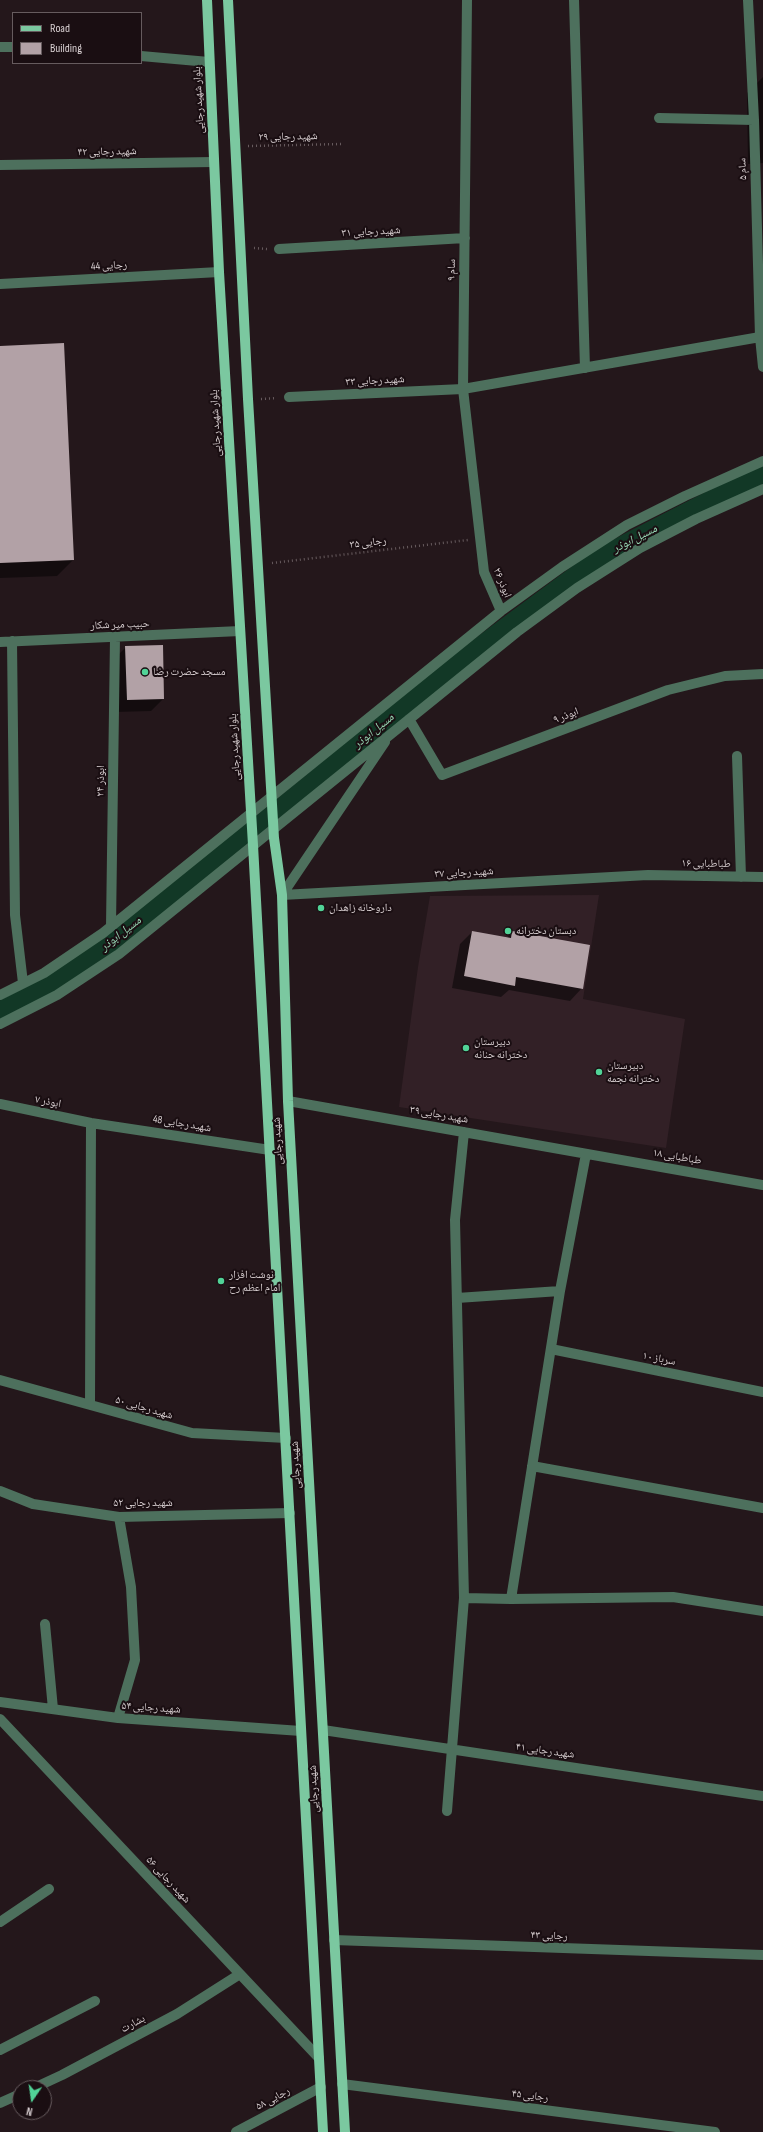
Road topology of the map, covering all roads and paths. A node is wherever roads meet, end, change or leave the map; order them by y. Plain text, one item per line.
1 (207, 0) edge
2 (228, 0) edge
3 (467, 0) edge
4 (574, 0) edge
5 (748, 0) edge
6 (12, 46) edge
7 (0, 47) edge
8 (142, 56) edge
9 (209, 62) junction
10 (659, 118) dead end
11 (754, 120) junction
12 (342, 144) dead end
13 (234, 146) junction
14 (214, 162) junction
15 (0, 166) edge
16 (465, 238) junction
17 (239, 248) junction
18 (279, 249) joint
19 (219, 272) junction
20 (0, 284) edge
21 (760, 337) junction
22 (763, 367) edge
23 (585, 368) junction
24 (463, 389) junction
25 (288, 397) joint
26 (248, 399) junction
27 (763, 461) edge
28 (763, 489) edge
29 (480, 538) junction
30 (258, 564) junction
31 (501, 611) junction
32 (240, 632) junction
33 (115, 637) junction
34 (12, 641) junction
35 (0, 642) edge
36 (763, 674) edge
37 (409, 719) junction
38 (391, 734) junction
39 (737, 756) dead end
40 (272, 797) junction
41 (251, 814) junction
42 (274, 828) junction
43 (253, 845) junction
44 (648, 875) joint
45 (741, 877) junction
46 (763, 877) edge
47 (282, 895) junction
48 (111, 926) junction
49 (23, 983) junction
50 (0, 995) edge
51 (0, 1024) edge
52 (288, 1101) junction
53 (0, 1104) edge
54 (91, 1123) junction
55 (464, 1132) junction
56 (270, 1150) junction
57 (586, 1154) junction
58 (763, 1185) edge
59 (560, 1291) junction
60 (457, 1298) junction
61 (551, 1349) junction
62 (0, 1380) edge
63 (763, 1392) edge
64 (90, 1405) junction
65 (286, 1438) junction
66 (532, 1466) junction
67 (0, 1491) edge
68 (763, 1508) edge
69 (290, 1513) junction
70 (119, 1517) junction
71 (464, 1598) junction
72 (511, 1599) junction
73 (763, 1611) edge
74 (45, 1624) dead end
75 (0, 1702) edge
76 (53, 1709) junction
77 (118, 1718) junction
78 (0, 1719) edge
79 (323, 1730) junction
80 (302, 1731) junction
81 (452, 1749) junction
82 (763, 1796) edge
83 (447, 1811) dead end
84 (49, 1889) dead end
85 (0, 1922) edge
86 (334, 1940) junction
87 (763, 1955) edge
88 (240, 1974) junction
89 (95, 2001) dead end
90 (0, 2050) edge
91 (319, 2058) junction
92 (51, 2080) edge
93 (342, 2084) junction
94 (321, 2087) junction
95 (12, 2098) edge
96 (0, 2104) edge
97 (236, 2132) edge
98 (323, 2132) edge
99 (345, 2132) edge
100 (715, 2132) edge

1 - 9 main road, بلوار شهید رجایی
2 - 13 main road
3 - 16 street, سام ۹
4 - 23 street
5 - 11 street, سام ۵
6 - 7 street
8 - 9 street
9 - 14 main road, بلوار شهید رجایی
10 - 11 street
11 - 21 street, سام ۵
12 - 13 path, شهید رجایی ۲۹
13 - 17 main road
14 - 15 street, شهید رجایی ۴۲
14 - 19 main road, بلوار شهید رجایی
16 - 18 street, شهید رجایی ۳۱
16 - 24 street, سام ۹
17 - 18 path
17 - 26 main road
19 - 20 street, رجایی 44
19 - 32 main road, بلوار شهید رجایی
21 - 22 street, سام ۵
21 - 23 street, شهید رجایی ۳۳
23 - 24 street, شهید رجایی ۳۳
24 - 25 street, شهید رجایی ۳۳
24 - 29 street, سام ۹
25 - 26 path
26 - 30 main road
27 - 31 street
28 - 37 street
29 - 30 path, رجایی ۳۵
29 - 31 street, ابوذر ۲۶
30 - 40 main road
31 - 40 street
32 - 33 street, حبیب میر شکار
32 - 41 main road, بلوار شهید رجایی
33 - 34 street, حبیب میر شکار
33 - 48 street, ابوذر ۲۴
34 - 35 street, حبیب میر شکار
34 - 49 street
36 - 37 street, ابوذر ۹
37 - 38 street
38 - 42 street
38 - 47 street
39 - 45 street
40 - 41 street
40 - 42 main road, شهید رجایی
41 - 43 main road, بلوار شهید رجایی
41 - 48 street
42 - 43 street
42 - 47 main road, شهید رجایی
43 - 51 street
43 - 56 main road, شهید رجایی
44 - 45 street, طباطبایی ۱۶
44 - 47 street, شهید رجایی ۳۷
45 - 46 street, طباطبایی ۱۶
47 - 52 main road, شهید رجایی
48 - 49 street
49 - 50 street
52 - 55 street, شهید رجایی ۳۹
52 - 79 main road, شهید رجایی
53 - 54 street, ابوذر ۷
54 - 56 street, شهید رجایی 48
54 - 64 street
55 - 57 street, شهید رجایی ۳۹
55 - 60 street
56 - 65 main road, شهید رجایی
57 - 58 street, طباطبایی ۱۸
57 - 59 street
59 - 60 street
59 - 61 street
60 - 71 street
61 - 63 street, سرباز ۱۰
61 - 66 street
62 - 64 street, شهید رجایی ۵۰
64 - 65 street, شهید رجایی ۵۰
65 - 69 main road, شهید رجایی
66 - 68 street
66 - 72 street
67 - 70 street, شهید رجایی ۵۲
69 - 70 street, شهید رجایی ۵۲
69 - 80 main road, شهید رجایی
70 - 77 street
71 - 72 street
71 - 81 street
72 - 73 street
74 - 76 street
75 - 76 street, شهید رجایی ۵۴
76 - 77 street, شهید رجایی ۵۴
77 - 80 street, شهید رجایی ۵۴
78 - 88 street, شهید رجایی ۵۶
79 - 81 street, شهید رجایی ۴۱
79 - 86 main road, شهید رجایی
80 - 91 main road, شهید رجایی
81 - 82 street, شهید رجایی ۴۱
81 - 83 street
84 - 85 street
86 - 87 street, رجایی ۴۳
86 - 93 main road, شهید رجایی
88 - 91 street, شهید رجایی ۵۶
88 - 92 street, بشارت
89 - 90 street
91 - 94 main road, شهید رجایی
93 - 99 main road, شهید رجایی
93 - 100 street, رجایی ۴۵
94 - 97 street, رجایی ۵۸
94 - 98 main road, شهید رجایی
95 - 96 street

